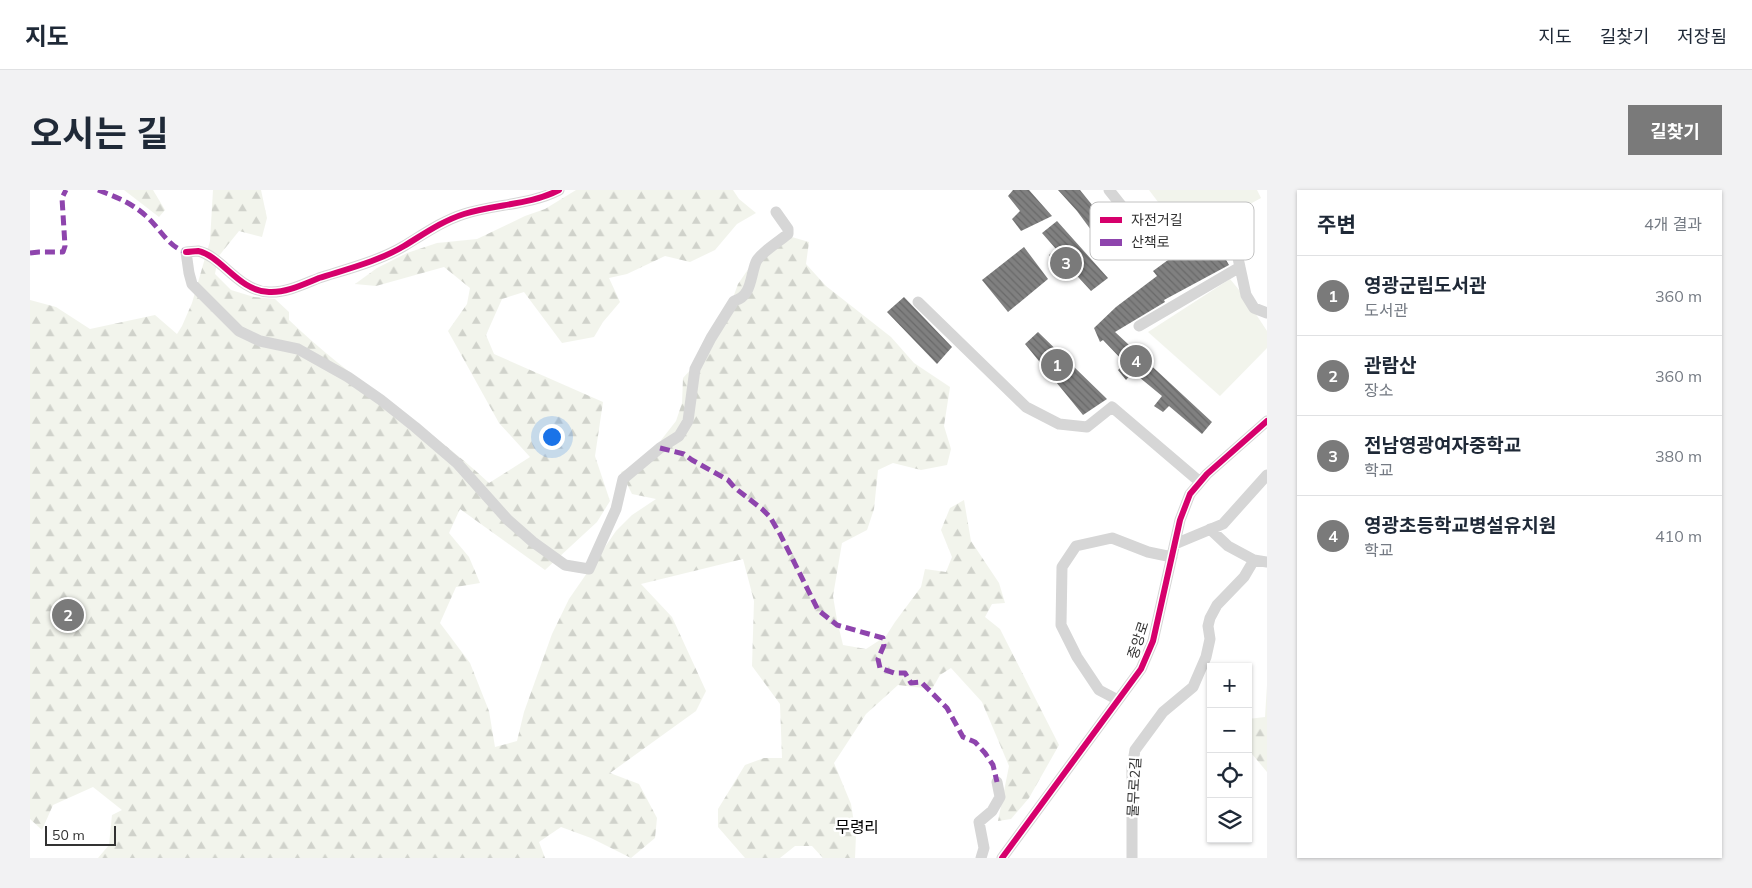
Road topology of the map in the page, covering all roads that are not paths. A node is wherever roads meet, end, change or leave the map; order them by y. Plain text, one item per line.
1 (559, 190) edge
2 (1109, 190) edge
3 (1119, 202) edge
4 (776, 212) dead end
5 (1238, 260) edge
6 (1240, 267) junction
7 (918, 302) dead end
8 (1267, 313) edge
9 (1139, 326) dead end
10 (1267, 421) edge
11 (1267, 475) edge
12 (1200, 482) junction
13 (1210, 529) junction
14 (1175, 544) junction
15 (1172, 557) junction
16 (1254, 560) junction
17 (1267, 562) edge
18 (1118, 700) junction
19 (997, 782) dead end
20 (981, 858) edge
21 (1002, 858) edge
22 (1132, 858) edge

1 - 4 street
2 - 3 street
5 - 6 street
6 - 8 street
6 - 9 street
7 - 12 street
10 - 12 street, 중앙로
11 - 13 street
12 - 14 street, 중앙로
13 - 14 street
13 - 16 street
14 - 15 street, 중앙로
15 - 18 street, 중앙로
15 - 18 street
16 - 17 street
16 - 22 street, 물무로2길
18 - 21 street, 중앙로
19 - 20 street

